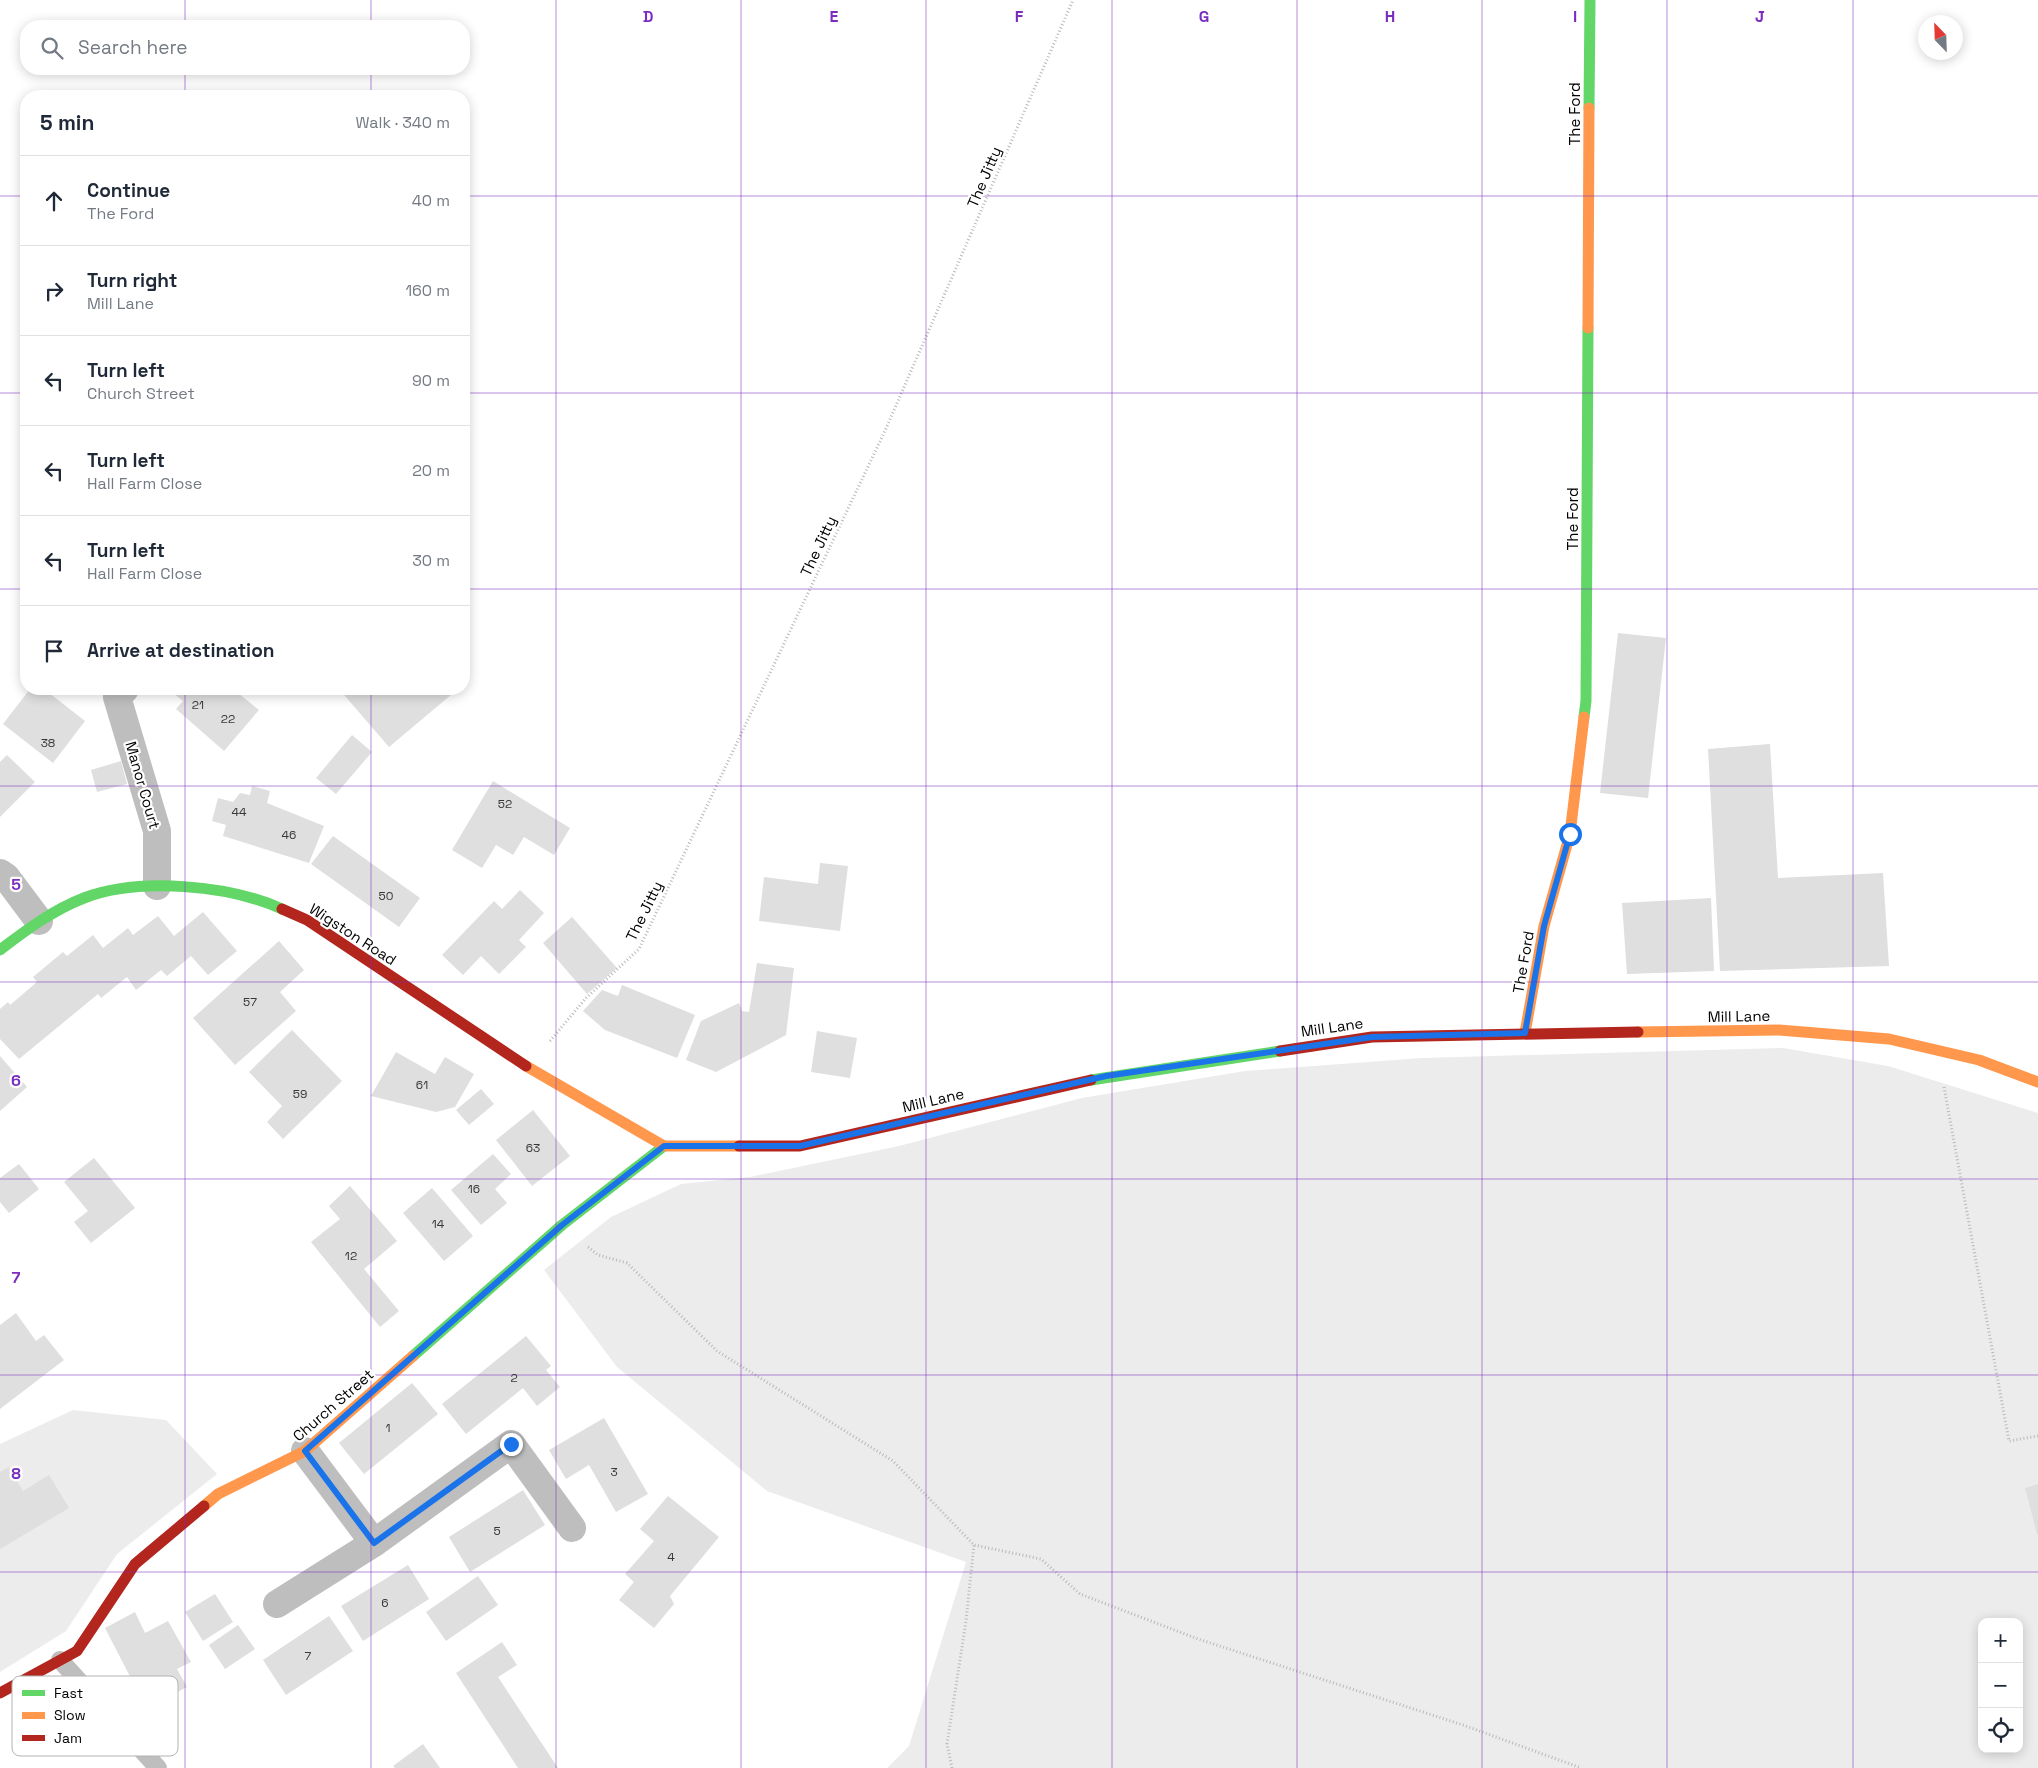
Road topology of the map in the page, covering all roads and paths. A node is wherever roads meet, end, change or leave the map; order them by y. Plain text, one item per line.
1 (1073, 0) edge
2 (1590, 0) edge
3 (119, 695) edge
4 (0, 873) edge
5 (157, 886) junction
6 (39, 921) junction
7 (0, 950) edge
8 (1525, 1033) junction
9 (1938, 1050) junction
10 (528, 1067) junction
11 (2038, 1082) edge
12 (664, 1146) junction
13 (562, 1225) junction
14 (2038, 1436) edge
15 (305, 1451) junction
16 (572, 1528) dead end
17 (374, 1543) junction
18 (974, 1545) junction
19 (277, 1604) dead end
20 (60, 1660) junction
21 (31, 1676) edge
22 (75, 1676) edge
23 (12, 1686) edge
24 (0, 1693) edge
25 (147, 1756) edge
26 (158, 1768) edge
27 (952, 1768) edge
28 (1581, 1768) edge

1 - 10 path, The Jitty
2 - 8 street, The Ford
3 - 5 street, Manor Court
4 - 6 street
5 - 6 street, Wigston Road
5 - 10 street, Wigston Road
6 - 7 street, Wigston Road
8 - 9 street, Mill Lane
8 - 12 street, Mill Lane
9 - 11 street, Mill Lane
9 - 14 path
10 - 12 street, Wigston Road
12 - 13 street, Church Street
13 - 15 street, Church Street
13 - 18 path
15 - 17 street
15 - 20 street, Church Street
16 - 17 street
17 - 19 street
18 - 27 path
18 - 28 path
20 - 21 street, Church Street
20 - 22 lane
23 - 24 street, Church Street
25 - 26 lane

